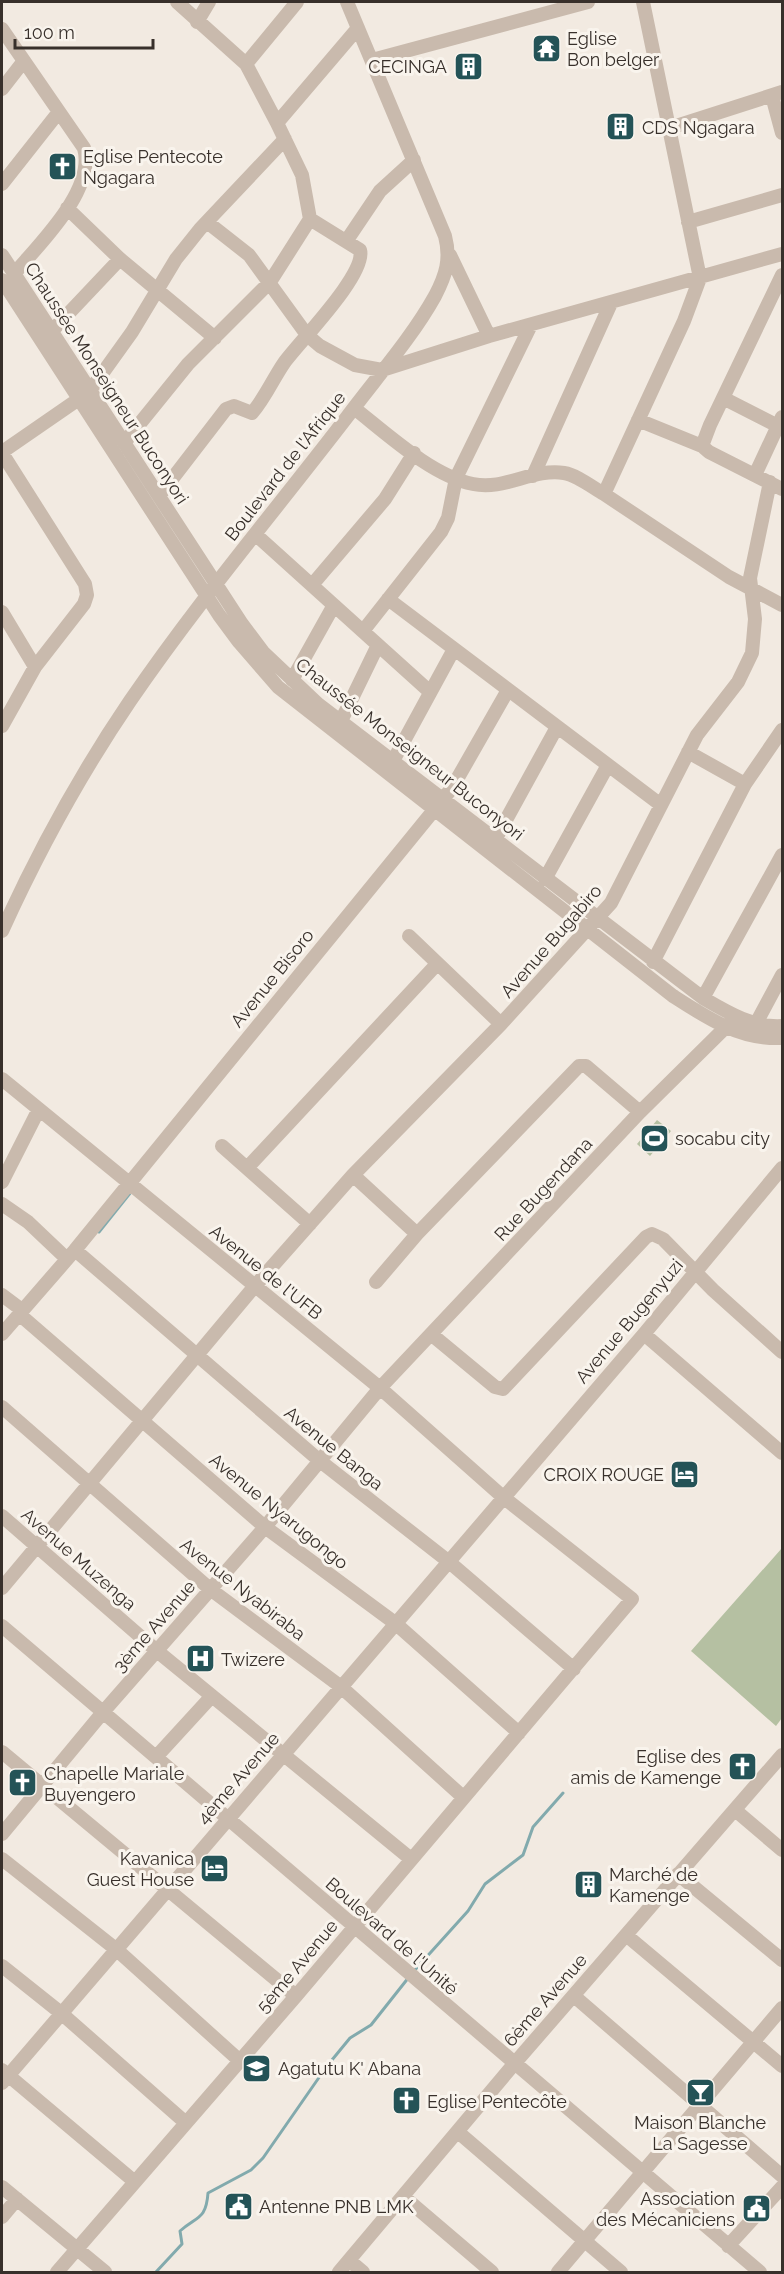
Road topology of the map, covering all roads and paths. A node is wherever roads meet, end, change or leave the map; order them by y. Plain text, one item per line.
1 (177, 2) edge
2 (209, 2) edge
3 (297, 2) edge
4 (347, 2) edge
5 (588, 2) edge
6 (643, 2) edge
7 (197, 22) junction
8 (358, 28) junction
9 (2, 29) edge
10 (372, 60) junction
11 (23, 62) junction
12 (246, 64) junction
13 (2, 89) edge
14 (777, 94) edge
15 (58, 113) junction
16 (278, 123) junction
17 (670, 128) junction
18 (783, 133) edge
19 (285, 139) junction
20 (414, 160) junction
21 (2, 184) edge
22 (783, 195) edge
23 (67, 208) junction
24 (310, 219) junction
25 (207, 222) junction
26 (688, 222) junction
27 (347, 240) junction
28 (783, 254) edge
29 (2, 255) edge
30 (450, 255) junction
31 (120, 259) junction
32 (783, 275) edge
33 (8, 277) edge
34 (700, 278) junction
35 (270, 282) junction
36 (157, 289) junction
37 (611, 303) junction
38 (531, 325) junction
39 (51, 332) junction
40 (307, 335) junction
41 (489, 336) junction
42 (215, 338) junction
43 (382, 370) junction
44 (85, 395) junction
45 (723, 398) junction
46 (354, 408) junction
47 (638, 420) junction
48 (780, 422) edge
49 (124, 442) junction
50 (702, 446) junction
51 (2, 452) edge
52 (414, 453) junction
53 (755, 475) junction
54 (533, 476) junction
55 (456, 478) junction
56 (776, 485) edge
57 (604, 494) junction
58 (159, 496) junction
59 (256, 535) junction
60 (312, 585) junction
61 (211, 590) junction
62 (750, 590) junction
63 (388, 599) junction
64 (334, 605) junction
65 (783, 605) edge
66 (2, 612) edge
67 (363, 631) junction
68 (378, 645) junction
69 (454, 649) junction
70 (36, 667) junction
71 (292, 680) junction
72 (508, 690) junction
73 (429, 691) junction
74 (340, 721) junction
75 (2, 726) edge
76 (557, 727) junction
77 (783, 730) edge
78 (688, 752) junction
79 (393, 761) junction
80 (608, 765) junction
81 (745, 784) junction
82 (443, 799) junction
83 (661, 805) junction
84 (434, 810) junction
85 (495, 840) junction
86 (783, 855) edge
87 (546, 879) junction
88 (7, 906) edge
89 (593, 925) junction
90 (2, 931) edge
91 (409, 936) dead end
92 (653, 963) junction
93 (437, 964) junction
94 (783, 975) edge
95 (702, 998) junction
96 (735, 1017) junction
97 (501, 1024) junction
98 (783, 1026) edge
99 (726, 1028) junction
100 (752, 1030) junction
101 (783, 1038) edge
102 (2, 1078) edge
103 (39, 1109) junction
104 (640, 1112) junction
105 (222, 1146) dead end
106 (247, 1168) junction
107 (783, 1168) edge
108 (353, 1175) junction
109 (129, 1181) junction
110 (2, 1182) edge
111 (2, 1204) edge
112 (309, 1224) junction
113 (417, 1234) junction
114 (71, 1254) junction
115 (695, 1270) junction
116 (376, 1282) dead end
117 (254, 1287) junction
118 (2, 1295) edge
119 (21, 1312) junction
120 (2, 1334) edge
121 (431, 1334) junction
122 (644, 1334) junction
123 (783, 1352) edge
124 (198, 1356) junction
125 (380, 1388) junction
126 (2, 1407) edge
127 (142, 1421) junction
128 (783, 1453) edge
129 (320, 1461) junction
130 (88, 1484) junction
131 (503, 1497) junction
132 (2, 1516) edge
133 (265, 1527) junction
134 (37, 1547) junction
135 (448, 1561) junction
136 (2, 1588) edge
137 (210, 1589) junction
138 (632, 1599) joint
139 (394, 1623) junction
140 (2, 1626) edge
141 (157, 1651) junction
142 (574, 1669) junction
143 (340, 1686) junction
144 (211, 1697) junction
145 (104, 1711) junction
146 (519, 1732) junction
147 (2, 1752) edge
148 (281, 1755) junction
149 (783, 1755) edge
150 (156, 1757) junction
151 (43, 1786) junction
152 (464, 1797) junction
153 (735, 1810) junction
154 (226, 1818) junction
155 (2, 1834) edge
156 (783, 1850) edge
157 (2, 1859) edge
158 (411, 1859) junction
159 (678, 1874) junction
160 (167, 1889) junction
161 (354, 1927) junction
162 (626, 1935) junction
163 (117, 1950) junction
164 (783, 1960) edge
165 (2, 1966) edge
166 (296, 1996) junction
167 (573, 1996) junction
168 (783, 2008) edge
169 (61, 2013) junction
170 (755, 2043) junction
171 (240, 2061) junction
172 (514, 2064) junction
173 (783, 2066) edge
174 (4, 2076) edge
175 (701, 2105) junction
176 (186, 2124) junction
177 (458, 2132) junction
178 (642, 2173) junction
179 (783, 2176) edge
180 (135, 2182) junction
181 (2, 2187) edge
182 (783, 2187) edge
183 (404, 2197) junction
184 (17, 2199) junction
185 (2, 2217) edge
186 (585, 2241) junction
187 (729, 2246) junction
188 (77, 2249) junction
189 (350, 2261) junction
190 (57, 2272) edge
191 (105, 2272) edge
192 (339, 2272) edge
193 (363, 2272) edge
194 (492, 2272) edge
195 (558, 2272) edge
196 (621, 2272) edge
197 (759, 2272) edge

1 - 7 street
2 - 7 street
3 - 12 street
4 - 8 street
5 - 10 street
6 - 17 street
7 - 12 street
8 - 10 street
8 - 16 street
9 - 11 street
10 - 20 street
11 - 13 street
11 - 15 street
12 - 16 street
14 - 17 street
14 - 18 street
15 - 21 street
15 - 23 street
16 - 19 street
17 - 26 street
19 - 24 street
19 - 25 street
20 - 27 street
20 - 30 street
22 - 26 street
23 - 31 street
23 - 33 street
24 - 27 street
24 - 35 street
25 - 35 street
25 - 36 street
26 - 34 street
27 - 40 street
28 - 34 street
29 - 33 street, Chaussée Monseigneur Buconyori
30 - 41 street
30 - 43 street, Boulevard de l'Afrique
31 - 36 street
31 - 39 street
32 - 45 street
33 - 39 street, Chaussée Monseigneur Buconyori
33 - 44 street, Chaussée Monseigneur Buconyori
34 - 37 street
34 - 47 street
35 - 40 street
35 - 42 street
36 - 42 street
36 - 44 street
37 - 38 street
37 - 54 street
38 - 41 street
38 - 55 street
39 - 44 street, Chaussée Monseigneur Buconyori
40 - 43 street
40 - 58 street
41 - 43 street
42 - 49 street
43 - 46 street, Boulevard de l'Afrique
44 - 49 street, Chaussée Monseigneur Buconyori
44 - 51 street
44 - 61 street, Chaussée Monseigneur Buconyori
45 - 48 street
45 - 50 street
46 - 52 street
46 - 59 street, Boulevard de l'Afrique
47 - 50 street
47 - 57 street
48 - 53 street
49 - 58 street, Chaussée Monseigneur Buconyori
50 - 53 street
51 - 70 street
52 - 55 street
52 - 60 street
53 - 56 street
54 - 55 street
54 - 57 street
55 - 63 street
56 - 62 street, Avenue Bugabiro
57 - 62 street
58 - 61 street, Chaussée Monseigneur Buconyori
59 - 60 street
59 - 61 street, Boulevard de l'Afrique
60 - 64 street
61 - 71 street, Chaussée Monseigneur Buconyori
61 - 84 street, Chaussée Monseigneur Buconyori
61 - 88 street, Boulevard de l'Afrique
62 - 65 street
62 - 78 street, Avenue Bugabiro
63 - 67 street
63 - 69 street
64 - 67 street
64 - 71 street
66 - 70 street
67 - 68 street
68 - 73 street
68 - 74 street
69 - 72 street
69 - 73 street
70 - 75 street
71 - 74 street, Chaussée Monseigneur Buconyori
72 - 76 street
72 - 82 street, Avenue Bisoro
73 - 79 street
74 - 79 street, Chaussée Monseigneur Buconyori
76 - 80 street
76 - 85 street
77 - 81 street
78 - 81 street
78 - 83 street, Avenue Bugabiro
79 - 82 street, Chaussée Monseigneur Buconyori
80 - 83 street
80 - 87 street
81 - 92 street
82 - 84 street, Avenue Bisoro
82 - 85 street, Chaussée Monseigneur Buconyori
83 - 89 street, Avenue Bugabiro
84 - 89 street, Chaussée Monseigneur Buconyori
84 - 109 street, Avenue Bisoro
85 - 87 street, Chaussée Monseigneur Buconyori
86 - 95 street
87 - 89 street, Chaussée Monseigneur Buconyori
88 - 90 street, Boulevard de l'Afrique
89 - 92 street, Chaussée Monseigneur Buconyori
89 - 97 street, Avenue Bugabiro
89 - 99 street, Chaussée Monseigneur Buconyori
91 - 93 street
92 - 95 street, Chaussée Monseigneur Buconyori
93 - 97 street
93 - 106 street
94 - 100 street
95 - 96 street, Chaussée Monseigneur Buconyori
96 - 99 street, Rue Bugendana
96 - 100 street, Chaussée Monseigneur Buconyori
97 - 108 street, Avenue Bugabiro
98 - 100 street, Chaussée Monseigneur Buconyori
99 - 100 street, Chaussée Monseigneur Buconyori
99 - 104 street, Rue Bugendana
100 - 101 street, Chaussée Monseigneur Buconyori
102 - 103 street, Avenue de l'UFB
103 - 109 street, Avenue de l'UFB
103 - 110 street
104 - 113 street
104 - 121 street, Rue Bugendana
105 - 106 street
106 - 112 street
107 - 115 street, Avenue Bugenyuzi
108 - 112 street, Avenue Bugabiro
108 - 113 street
109 - 114 street, Avenue Bisoro
109 - 117 street, Avenue de l'UFB
111 - 114 street, Avenue Banga
112 - 117 street, Avenue Bugabiro
113 - 116 street
114 - 119 street, Avenue Bisoro
114 - 124 street, Avenue Banga
115 - 121 street
115 - 122 street, Avenue Bugenyuzi
115 - 123 street
117 - 124 street, Avenue Bugabiro
117 - 125 street, Avenue de l'UFB
118 - 119 street, Avenue Nyarugongo
119 - 120 street, Avenue Bisoro
119 - 127 street, Avenue Nyarugongo
121 - 125 street, Rue Bugendana
122 - 128 street
122 - 131 street, Avenue Bugenyuzi
124 - 127 street, Avenue Bugabiro
124 - 129 street, Avenue Banga
125 - 129 street, 3ème Avenue
125 - 131 street, Avenue de l'UFB
126 - 130 street, Avenue Nyabiraba
127 - 130 street, Avenue Bugabiro
127 - 133 street, Avenue Nyarugongo
129 - 133 street, 3ème Avenue
129 - 135 street, Avenue Banga
130 - 134 street, Avenue Bugabiro
130 - 137 street, Avenue Nyabiraba
131 - 135 street, 4ème Avenue
131 - 138 street, Avenue de l'UFB
132 - 134 street, Avenue Muzenga
133 - 137 street, 3ème Avenue
133 - 139 street, Avenue Nyarugongo
134 - 136 street, Avenue Bugabiro
134 - 141 street, Avenue Muzenga
135 - 139 street, 4ème Avenue
135 - 142 street, Avenue Banga
137 - 141 street, 3ème Avenue
137 - 143 street, Avenue Nyabiraba
138 - 142 street, 5ème Avenue
139 - 143 street, 4ème Avenue
139 - 146 street, Avenue Nyarugongo
140 - 145 street, Boulevard de l'Unité
141 - 144 street, Avenue Muzenga
141 - 145 street, 3ème Avenue
142 - 146 street, 5ème Avenue
143 - 148 street, 4ème Avenue
143 - 152 street, Avenue Nyabiraba
144 - 148 street, Avenue Muzenga
144 - 150 street
145 - 150 street, Boulevard de l'Unité
145 - 151 street, 3ème Avenue
146 - 152 street, 5ème Avenue
147 - 151 street
148 - 154 street, 4ème Avenue
148 - 158 street, Avenue Muzenga
149 - 153 street, 6ème Avenue
150 - 154 street, Boulevard de l'Unité
151 - 155 street, 3ème Avenue
151 - 160 street
152 - 158 street, 5ème Avenue
153 - 156 street
153 - 159 street, 6ème Avenue
154 - 160 street, 4ème Avenue
154 - 161 street, Boulevard de l'Unité
157 - 163 street
158 - 161 street, 5ème Avenue
159 - 162 street, 6ème Avenue
159 - 164 street
160 - 163 street, 4ème Avenue
160 - 166 street
161 - 166 street, 5ème Avenue
161 - 172 street, Boulevard de l'Unité
162 - 167 street, 6ème Avenue
162 - 170 street
163 - 169 street, 4ème Avenue
163 - 171 street
165 - 169 street
166 - 171 street, 5ème Avenue
167 - 172 street, 6ème Avenue
167 - 175 street
168 - 170 street
169 - 174 street, 4ème Avenue
169 - 176 street
170 - 173 street
170 - 175 street
171 - 176 street, 5ème Avenue
172 - 177 street, 6ème Avenue
172 - 178 street, Boulevard de l'Unité
174 - 180 street
175 - 178 street
175 - 179 street
176 - 180 street, 5ème Avenue
177 - 183 street, 6ème Avenue
177 - 186 street
178 - 186 street
178 - 187 street, Boulevard de l'Unité
180 - 188 street, 5ème Avenue
181 - 184 street
182 - 187 street
183 - 189 street, 6ème Avenue
183 - 194 street
184 - 185 street
184 - 188 street
186 - 195 street
186 - 196 street
187 - 197 street, Boulevard de l'Unité
188 - 190 street, 5ème Avenue
188 - 191 street
189 - 192 street, 6ème Avenue
189 - 193 street

